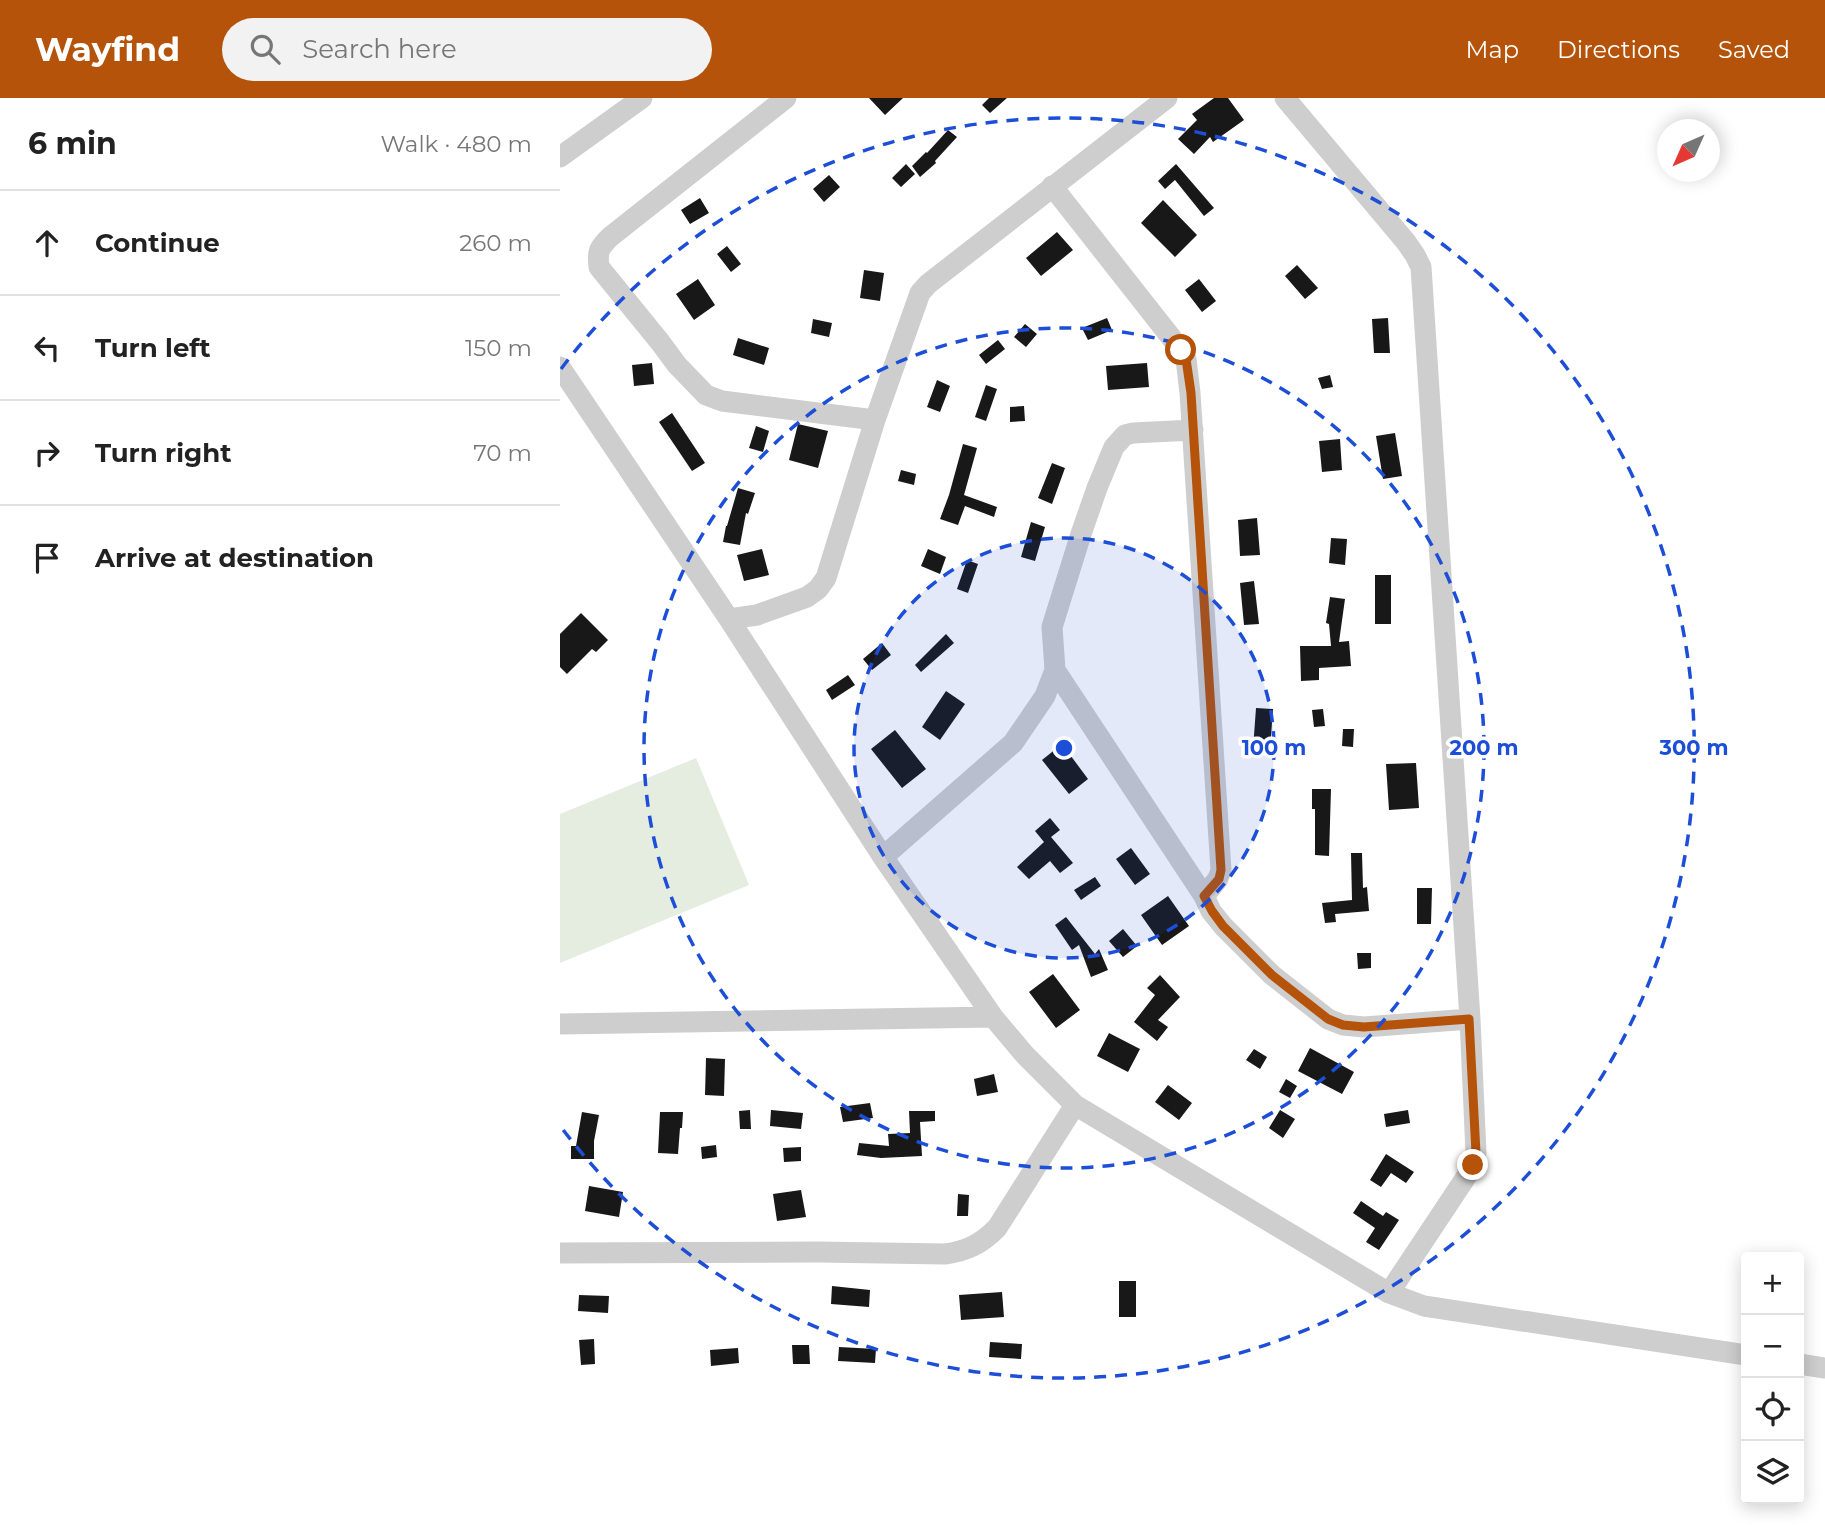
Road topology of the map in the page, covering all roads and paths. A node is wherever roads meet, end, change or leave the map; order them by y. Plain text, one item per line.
1 (642, 98) edge
2 (786, 98) edge
3 (1167, 98) edge
4 (1285, 98) edge
5 (560, 157) edge
6 (1052, 186) junction
7 (560, 367) edge
8 (875, 419) junction
9 (1193, 430) junction
10 (729, 619) junction
11 (1055, 670) junction
12 (883, 857) junction
13 (1204, 896) junction
14 (993, 1017) junction
15 (1469, 1019) junction
16 (560, 1024) edge
17 (1075, 1105) junction
18 (560, 1253) edge
19 (1389, 1293) junction
20 (1741, 1355) edge
21 (1804, 1365) edge
22 (1825, 1368) edge

1 - 5 street
2 - 8 street
3 - 6 street
4 - 15 street
6 - 8 street
6 - 9 street
7 - 10 street
8 - 10 street
9 - 11 street
9 - 13 street
10 - 12 street
11 - 12 street
11 - 13 street
12 - 14 street
13 - 15 street
14 - 16 street
14 - 17 street
15 - 19 street
17 - 18 street
17 - 19 street
19 - 20 street
21 - 22 street

